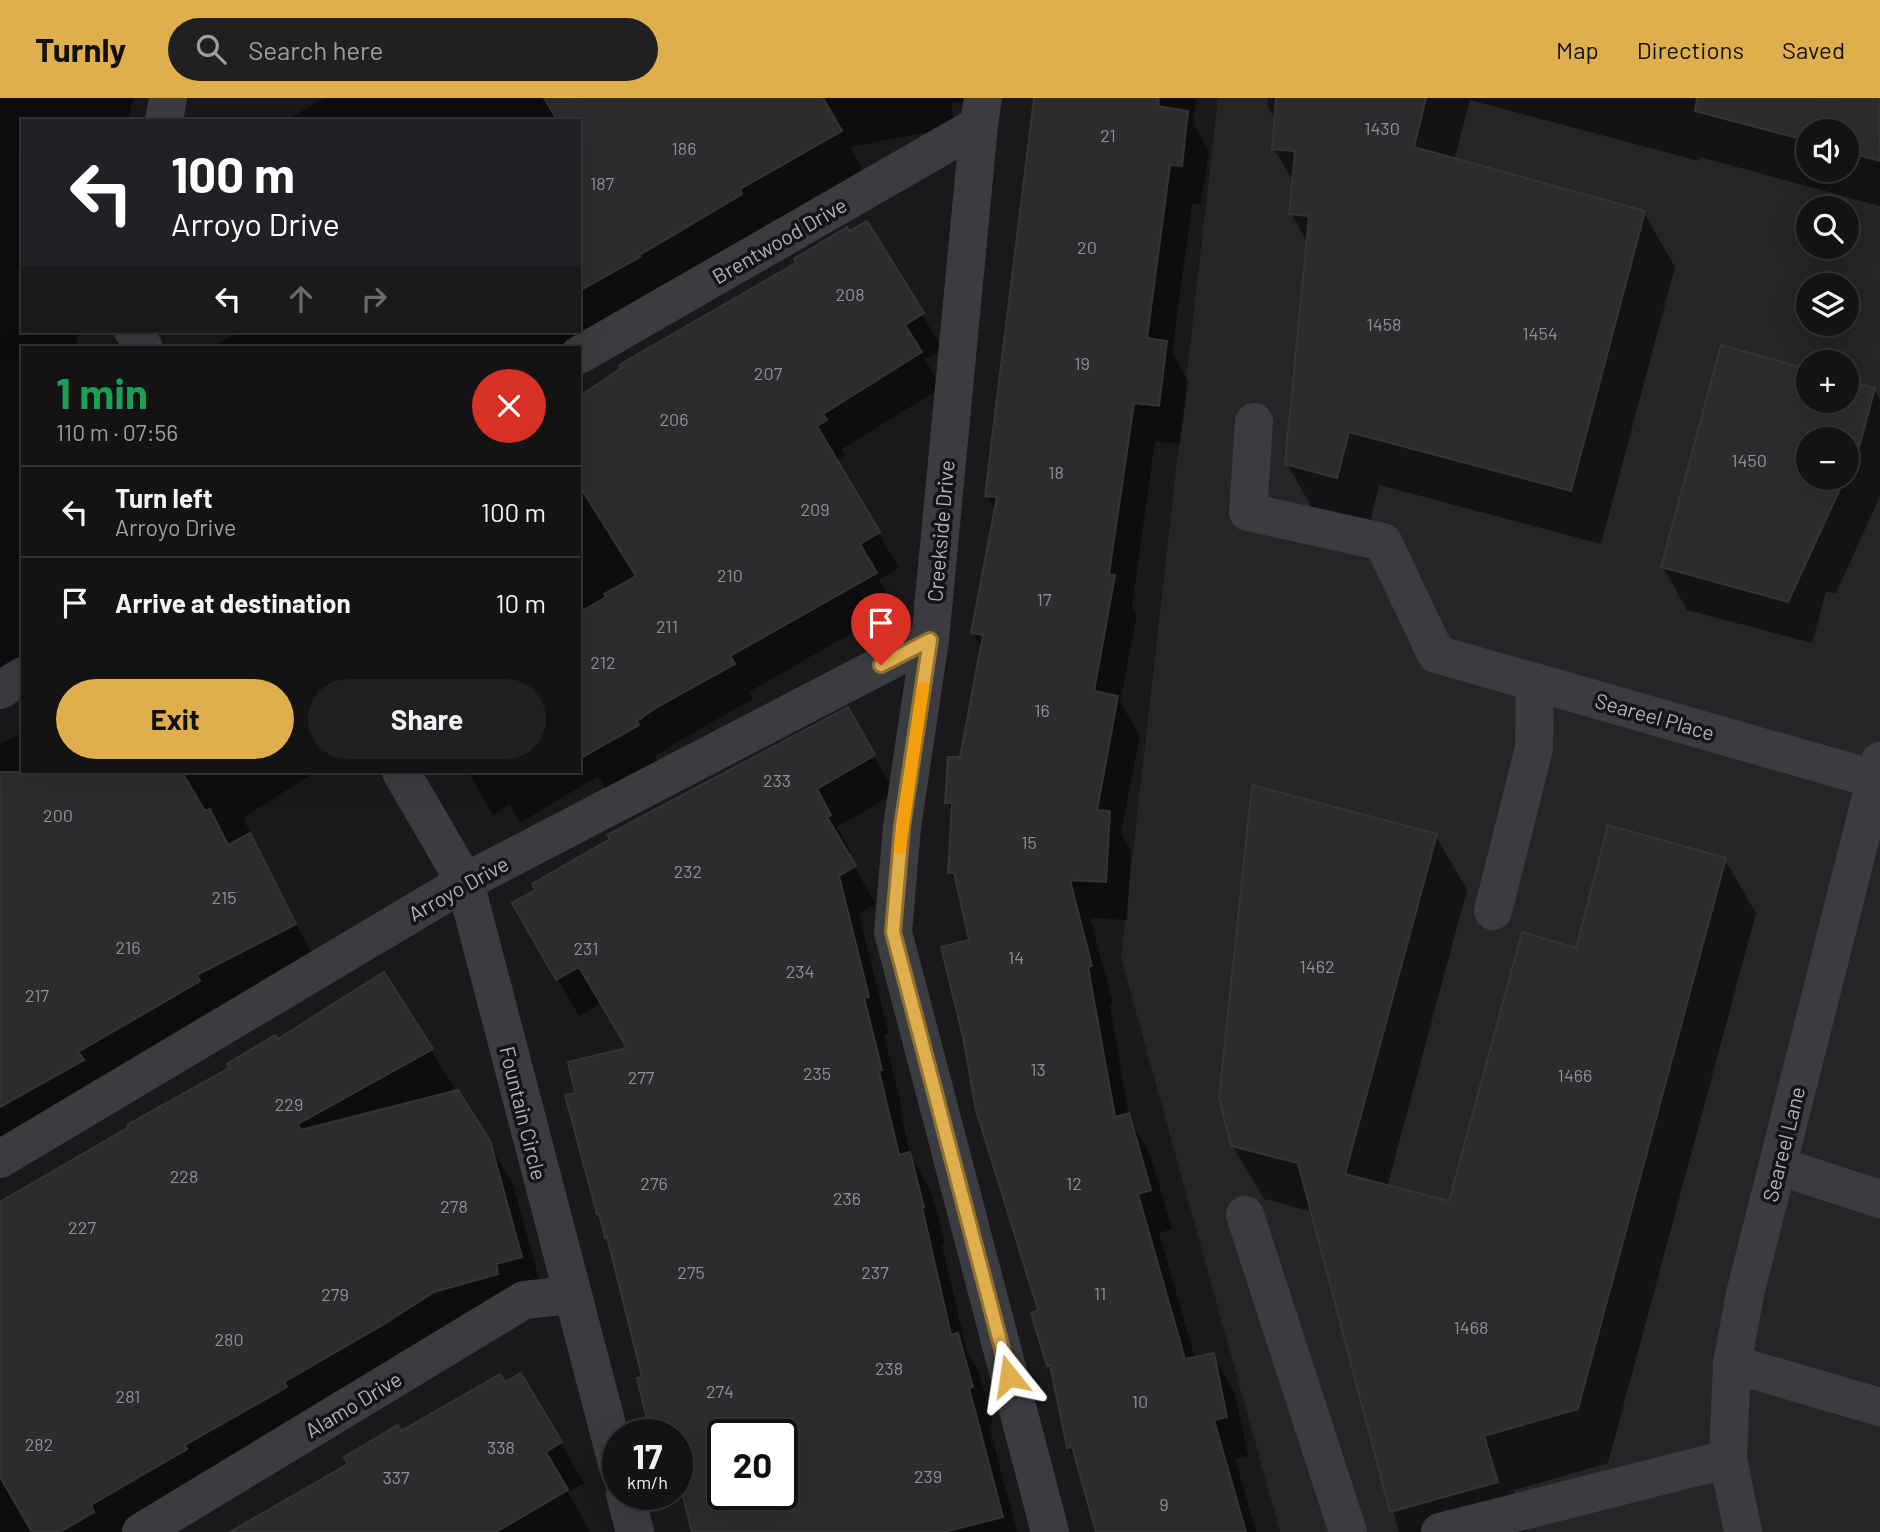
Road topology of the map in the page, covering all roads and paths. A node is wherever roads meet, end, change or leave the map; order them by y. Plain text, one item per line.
1 (168, 98) edge
2 (981, 111) edge
3 (164, 119) edge
4 (581, 354) edge
5 (1254, 422) dead end
6 (930, 640) junction
7 (21, 677) edge
8 (1535, 682) junction
9 (0, 690) edge
10 (1877, 770) edge
11 (402, 773) edge
12 (465, 882) junction
13 (1493, 911) dead end
14 (0, 1159) edge
15 (1778, 1166) junction
16 (1880, 1199) edge
17 (1245, 1215) dead end
18 (571, 1294) junction
19 (1732, 1364) junction
20 (1880, 1407) edge
21 (605, 1419) edge
22 (1728, 1459) junction
23 (629, 1510) edge
24 (141, 1532) edge
25 (635, 1532) edge
26 (1050, 1532) edge
27 (1348, 1532) edge
28 (1440, 1532) edge
29 (1743, 1532) edge

1 - 3 street
2 - 4 street, Brentwood Drive
2 - 6 street, Creekside Drive
5 - 8 street, Seareel Place
6 - 12 street, Arroyo Drive
6 - 26 street, Creekside Drive
7 - 9 street
8 - 10 street, Seareel Place
8 - 13 street
10 - 15 street, Seareel Lane
11 - 12 street, Fountain Circle
12 - 14 street, Arroyo Drive
12 - 18 street, Fountain Circle
15 - 16 street
15 - 19 street, Seareel Lane
17 - 27 street
18 - 21 street, Fountain Circle
18 - 24 street, Alamo Drive
19 - 20 street
19 - 22 street, Seareel Lane
22 - 28 street
22 - 29 street, Seareel Lane
23 - 25 street

